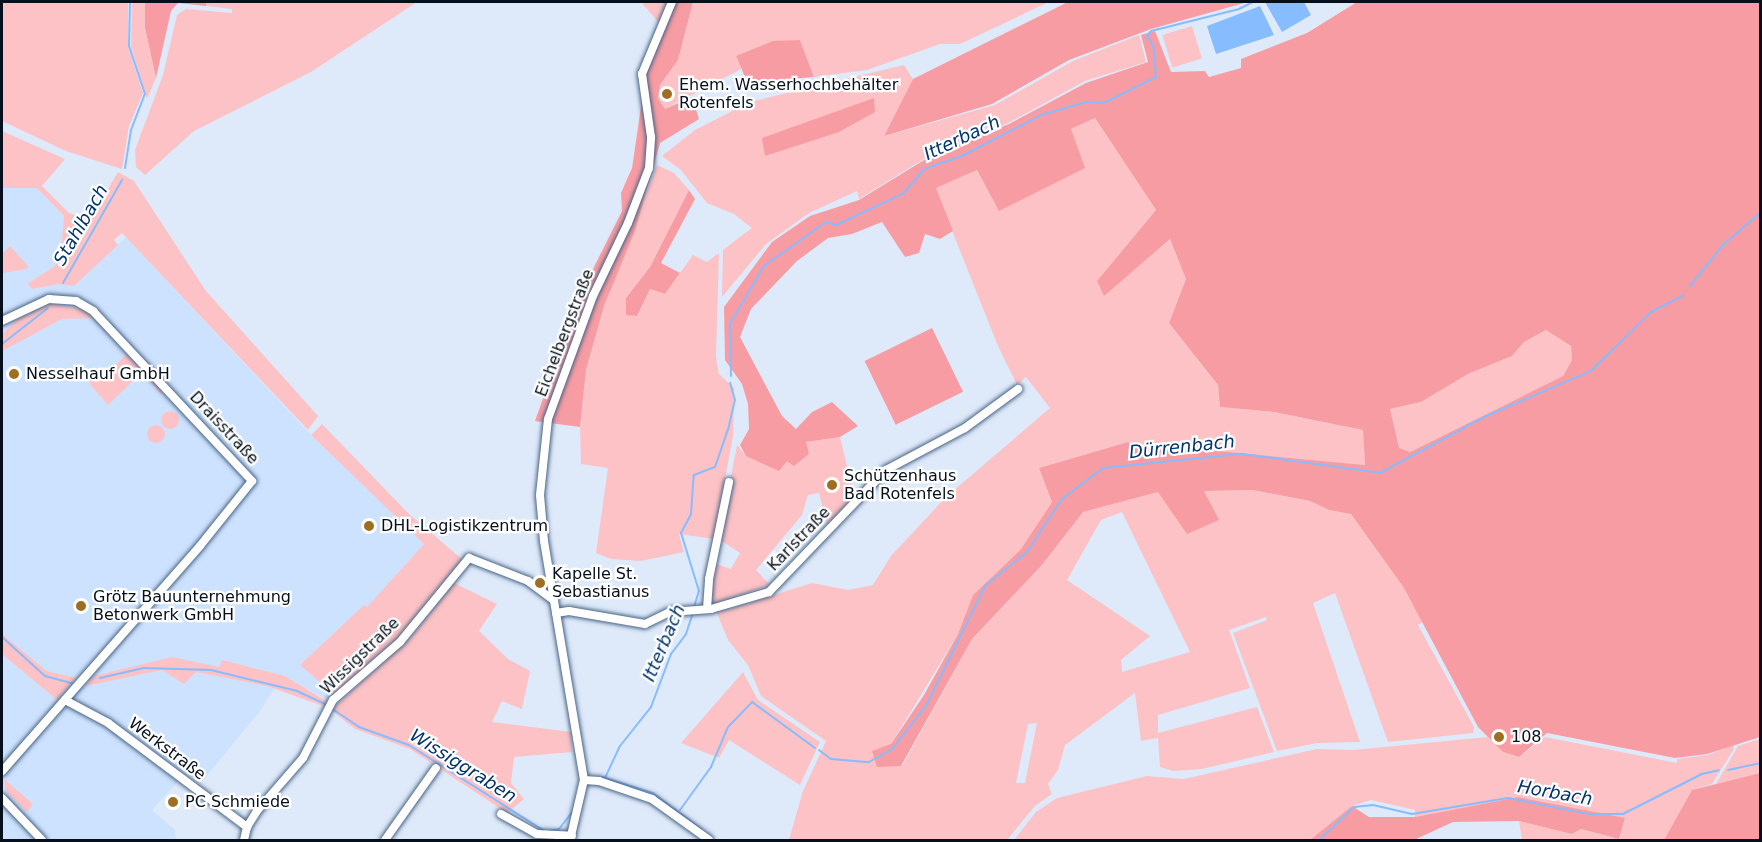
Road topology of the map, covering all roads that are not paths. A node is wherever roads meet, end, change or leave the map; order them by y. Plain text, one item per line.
1 (672, 2) edge
2 (2, 321) edge
3 (1018, 389) dead end
4 (729, 482) dead end
5 (553, 600) junction
6 (699, 608) junction
7 (556, 612) junction
8 (65, 700) junction
9 (436, 768) dead end
10 (2, 771) edge
11 (584, 780) junction
12 (2, 798) edge
13 (501, 814) dead end
14 (247, 827) junction
15 (571, 838) edge
16 (42, 840) edge
17 (244, 840) edge
18 (385, 840) edge
19 (709, 840) edge

1 - 5 street, Eichelbergstraße
2 - 8 street, Draisstraße
3 - 6 street, Karlstraße
4 - 6 street
5 - 7 street, Eichelbergstraße
5 - 14 street, Wissigstraße
6 - 7 street, Karlstraße
7 - 11 street, Eichelbergstraße
8 - 10 street
8 - 14 street, Werkstraße
9 - 18 street
11 - 15 street, Eichelbergstraße
11 - 19 street
12 - 16 street
13 - 15 street
14 - 17 street, Wissigstraße

